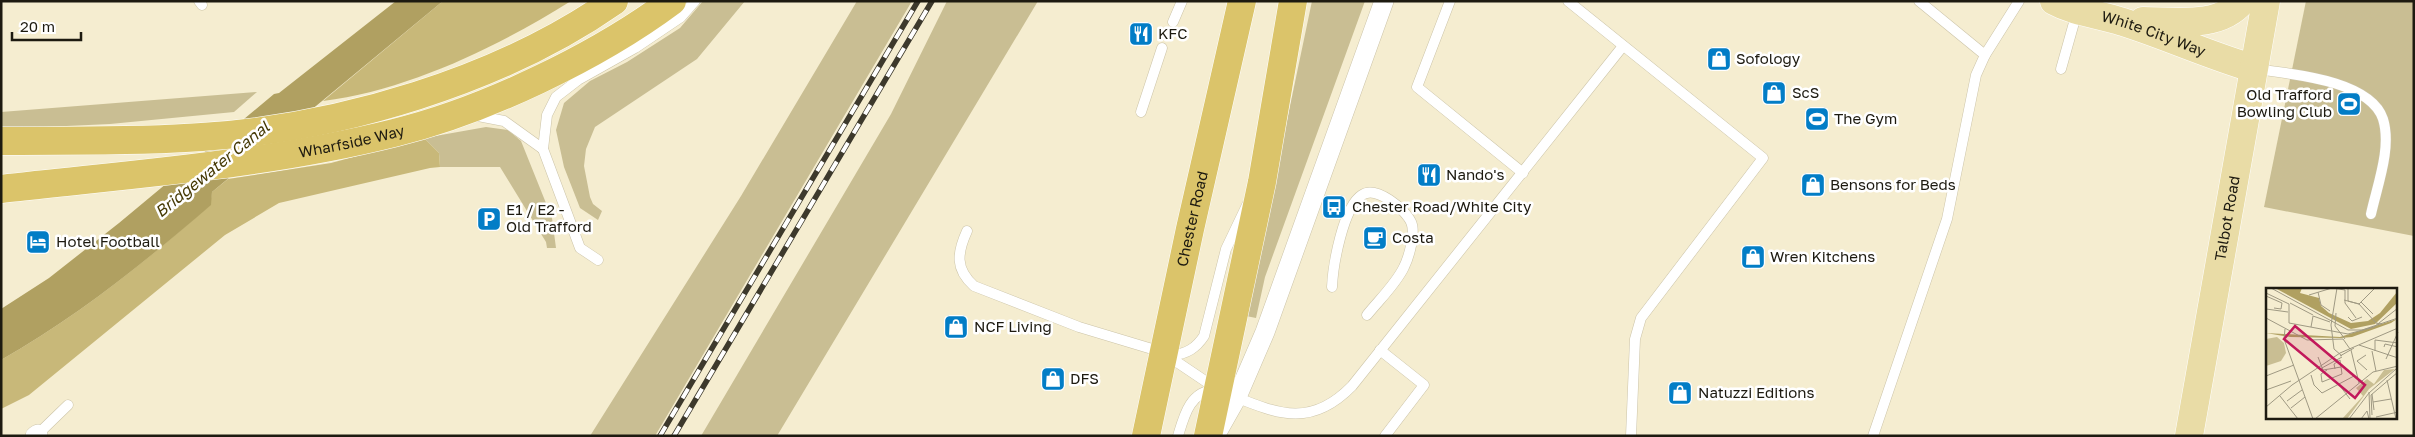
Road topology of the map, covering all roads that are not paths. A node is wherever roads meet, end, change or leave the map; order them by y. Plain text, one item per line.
1 (614, 1) edge
2 (672, 1) edge
3 (694, 1) edge
4 (1182, 1) edge
5 (1293, 1) edge
6 (1384, 1) edge
7 (1450, 1) edge
8 (1568, 1) edge
9 (1919, 1) edge
10 (2019, 1) edge
11 (2242, 1) edge
12 (2266, 1) edge
13 (1241, 3) edge
14 (2065, 6) edge
15 (2121, 21) junction
16 (1173, 22) dead end
17 (1623, 46) junction
18 (1162, 48) dead end
19 (1984, 55) junction
20 (2252, 68) junction
21 (2061, 69) dead end
22 (458, 112) junction
23 (1141, 112) dead end
24 (1, 141) edge
25 (543, 149) junction
26 (1523, 173) junction
27 (1262, 182) junction
28 (1, 189) edge
29 (2371, 214) dead end
30 (967, 230) dead end
31 (598, 260) dead end
32 (1332, 287) dead end
33 (1367, 315) dead end
34 (1380, 350) junction
35 (1164, 353) junction
36 (1228, 394) junction
37 (68, 405) dead end
38 (36, 435) edge
39 (1146, 436) edge
40 (1178, 436) edge
41 (1208, 436) edge
42 (1215, 436) edge
43 (1384, 436) edge
44 (1631, 436) edge
45 (1872, 436) edge
46 (2189, 436) edge

1 - 24 highway, Wharfside Way
2 - 22 highway, Wharfside Way
3 - 25 lane
4 - 16 lane
5 - 27 highway
6 - 36 street
7 - 26 lane
8 - 17 lane
9 - 19 lane
10 - 19 lane
11 - 15 main road
12 - 20 main road, Talbot Road
13 - 35 highway, Chester Road
14 - 15 main road, White City Way
14 - 21 lane
15 - 20 main road, White City Way
17 - 26 lane
17 - 44 lane
18 - 23 lane
19 - 45 lane
20 - 29 lane
20 - 46 main road, Talbot Road
22 - 25 lane
22 - 28 highway, Wharfside Way
25 - 31 lane
26 - 34 lane
27 - 35 lane
27 - 36 highway
30 - 35 lane
32 - 33 lane
34 - 36 lane
34 - 43 lane
35 - 36 lane
35 - 39 highway, Chester Road
36 - 40 lane
36 - 41 highway
36 - 42 street
37 - 38 lane

